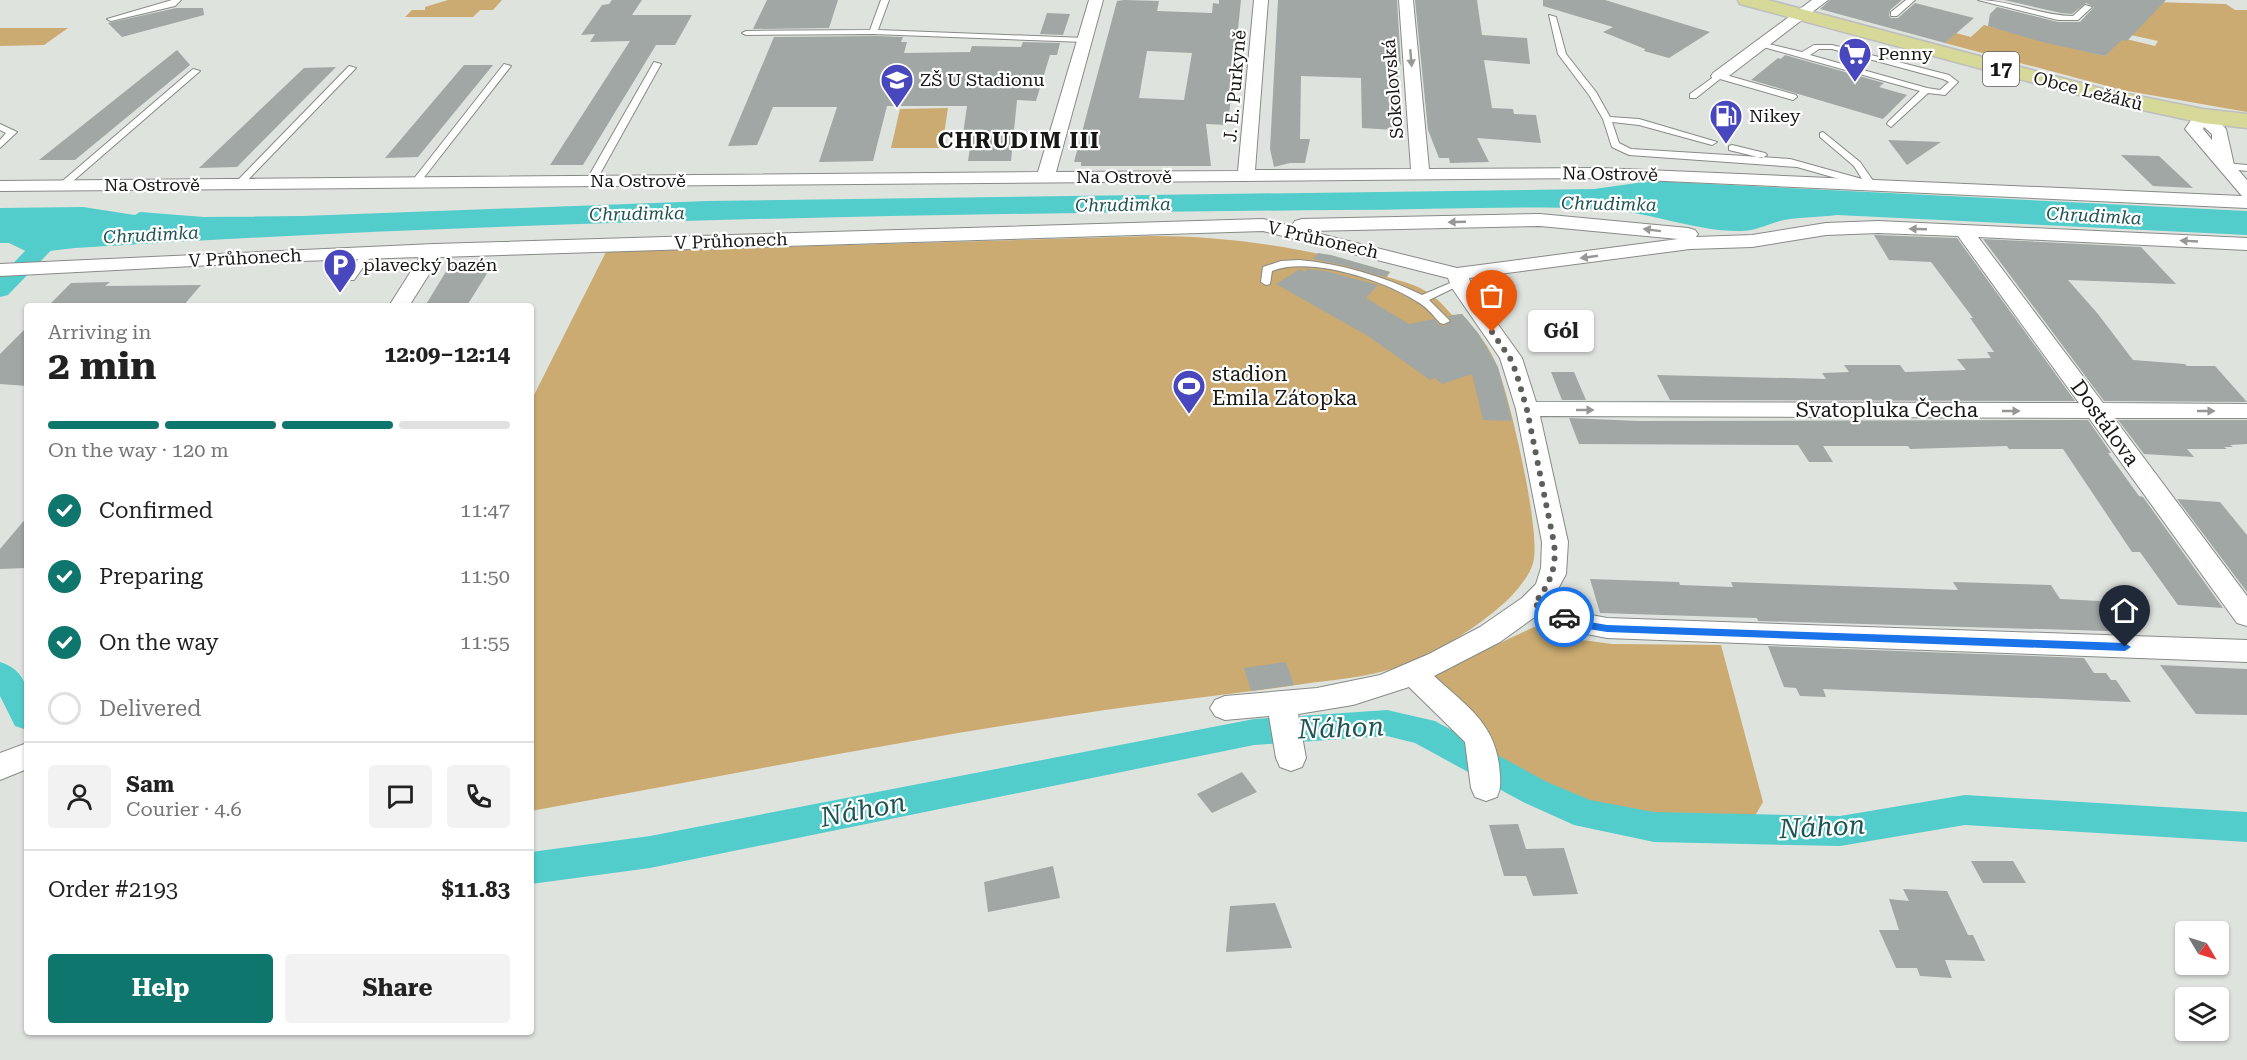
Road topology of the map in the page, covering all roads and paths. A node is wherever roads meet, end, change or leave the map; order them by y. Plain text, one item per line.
1 (885, 0) edge
2 (1096, 0) edge
3 (1261, 0) edge
4 (1406, 0) edge
5 (1747, 0) edge
6 (1821, 0) edge
7 (1911, 0) edge
8 (1982, 0) edge
9 (174, 2) edge
10 (2088, 7) dead end
11 (1894, 14) dead end
12 (178, 15) dead end
13 (1802, 15) junction
14 (1552, 17) dead end
15 (111, 19) dead end
16 (873, 32) junction
17 (746, 33) dead end
18 (1085, 40) junction
19 (1762, 44) junction
20 (1803, 55) junction
21 (657, 64) dead end
22 (507, 66) dead end
23 (352, 68) dead end
24 (196, 71) dead end
25 (1719, 76) junction
26 (1926, 90) junction
27 (1693, 96) dead end
28 (1793, 97) dead end
29 (2203, 116) junction
30 (1607, 119) junction
31 (2247, 122) edge
32 (1891, 124) dead end
33 (0, 127) edge
34 (1823, 135) dead end
35 (1712, 142) dead end
36 (0, 145) edge
37 (1732, 148) dead end
38 (1797, 164) junction
39 (2225, 166) junction
40 (2247, 168) edge
41 (1420, 174) junction
42 (1246, 176) junction
43 (1046, 178) junction
44 (591, 181) junction
45 (415, 183) junction
46 (238, 184) junction
47 (1871, 185) junction
48 (0, 186) edge
49 (62, 186) junction
50 (2247, 192) edge
51 (2247, 202) edge
52 (1263, 225) junction
53 (1963, 230) junction
54 (1752, 241) junction
55 (2247, 244) edge
56 (434, 250) junction
57 (368, 253) junction
58 (14, 270) edge
59 (350, 278) dead end
60 (1458, 278) junction
61 (1266, 282) dead end
62 (1421, 299) junction
63 (401, 303) edge
64 (1444, 321) dead end
65 (1527, 410) junction
66 (2096, 411) junction
67 (2247, 411) edge
68 (1534, 604) junction
69 (2247, 616) edge
70 (2247, 651) edge
71 (1413, 673) junction
72 (1225, 708) dead end
73 (1283, 711) junction
74 (1291, 758) dead end
75 (1486, 788) dead end

1 - 16 lane
2 - 18 street
3 - 42 street, J. E. Purkyně
4 -> 41 street, Sokolovská
5 - 13 main road, Obce Ležáků / 17
6 - 13 street
7 - 11 lane
8 - 10 lane
9 - 12 lane
9 - 15 lane
13 - 19 street
13 - 29 main road, Obce Ležáků / 17
14 - 30 lane
16 - 17 lane
16 - 18 lane
18 - 43 street
19 - 20 lane
19 - 25 street
20 - 26 lane
20 - 26 lane
21 - 44 lane
22 - 45 lane
23 - 46 lane
24 - 49 lane
25 - 27 lane
25 - 28 lane
26 - 32 lane
29 - 31 main road, 17
29 - 39 street
30 - 35 lane
30 - 38 lane
33 - 36 lane
34 - 47 lane
37 - 38 lane
38 - 47 lane
39 - 40 lane
39 - 50 street
41 - 42 street, Na Ostrově
41 - 47 street, Na Ostrově
42 - 43 street, Na Ostrově
43 - 44 street, Na Ostrově
44 - 45 street, Na Ostrově
45 - 46 street, Na Ostrově
46 - 49 street, Na Ostrově
47 - 51 street, Na Ostrově
48 - 49 street, Na Ostrově
54 -> 52 street
52 - 56 street, V Průhonech
52 - 60 street, V Průhonech
53 -> 54 street
55 -> 53 street
53 - 66 street, Dostálova
54 -> 60 street, V Průhonech
56 - 57 street, V Průhonech
56 - 63 street
57 - 58 street, V Průhonech
57 - 59 lane
60 - 62 lane
60 - 65 street
61 - 62 lane
62 - 64 lane
65 -> 66 street, Svatopluka Čecha
65 - 68 street
66 -> 67 street, Svatopluka Čecha
66 - 69 street, Dostálova
68 - 70 street
68 - 71 street
71 - 73 street
71 - 75 street
72 - 73 street
73 - 74 street

